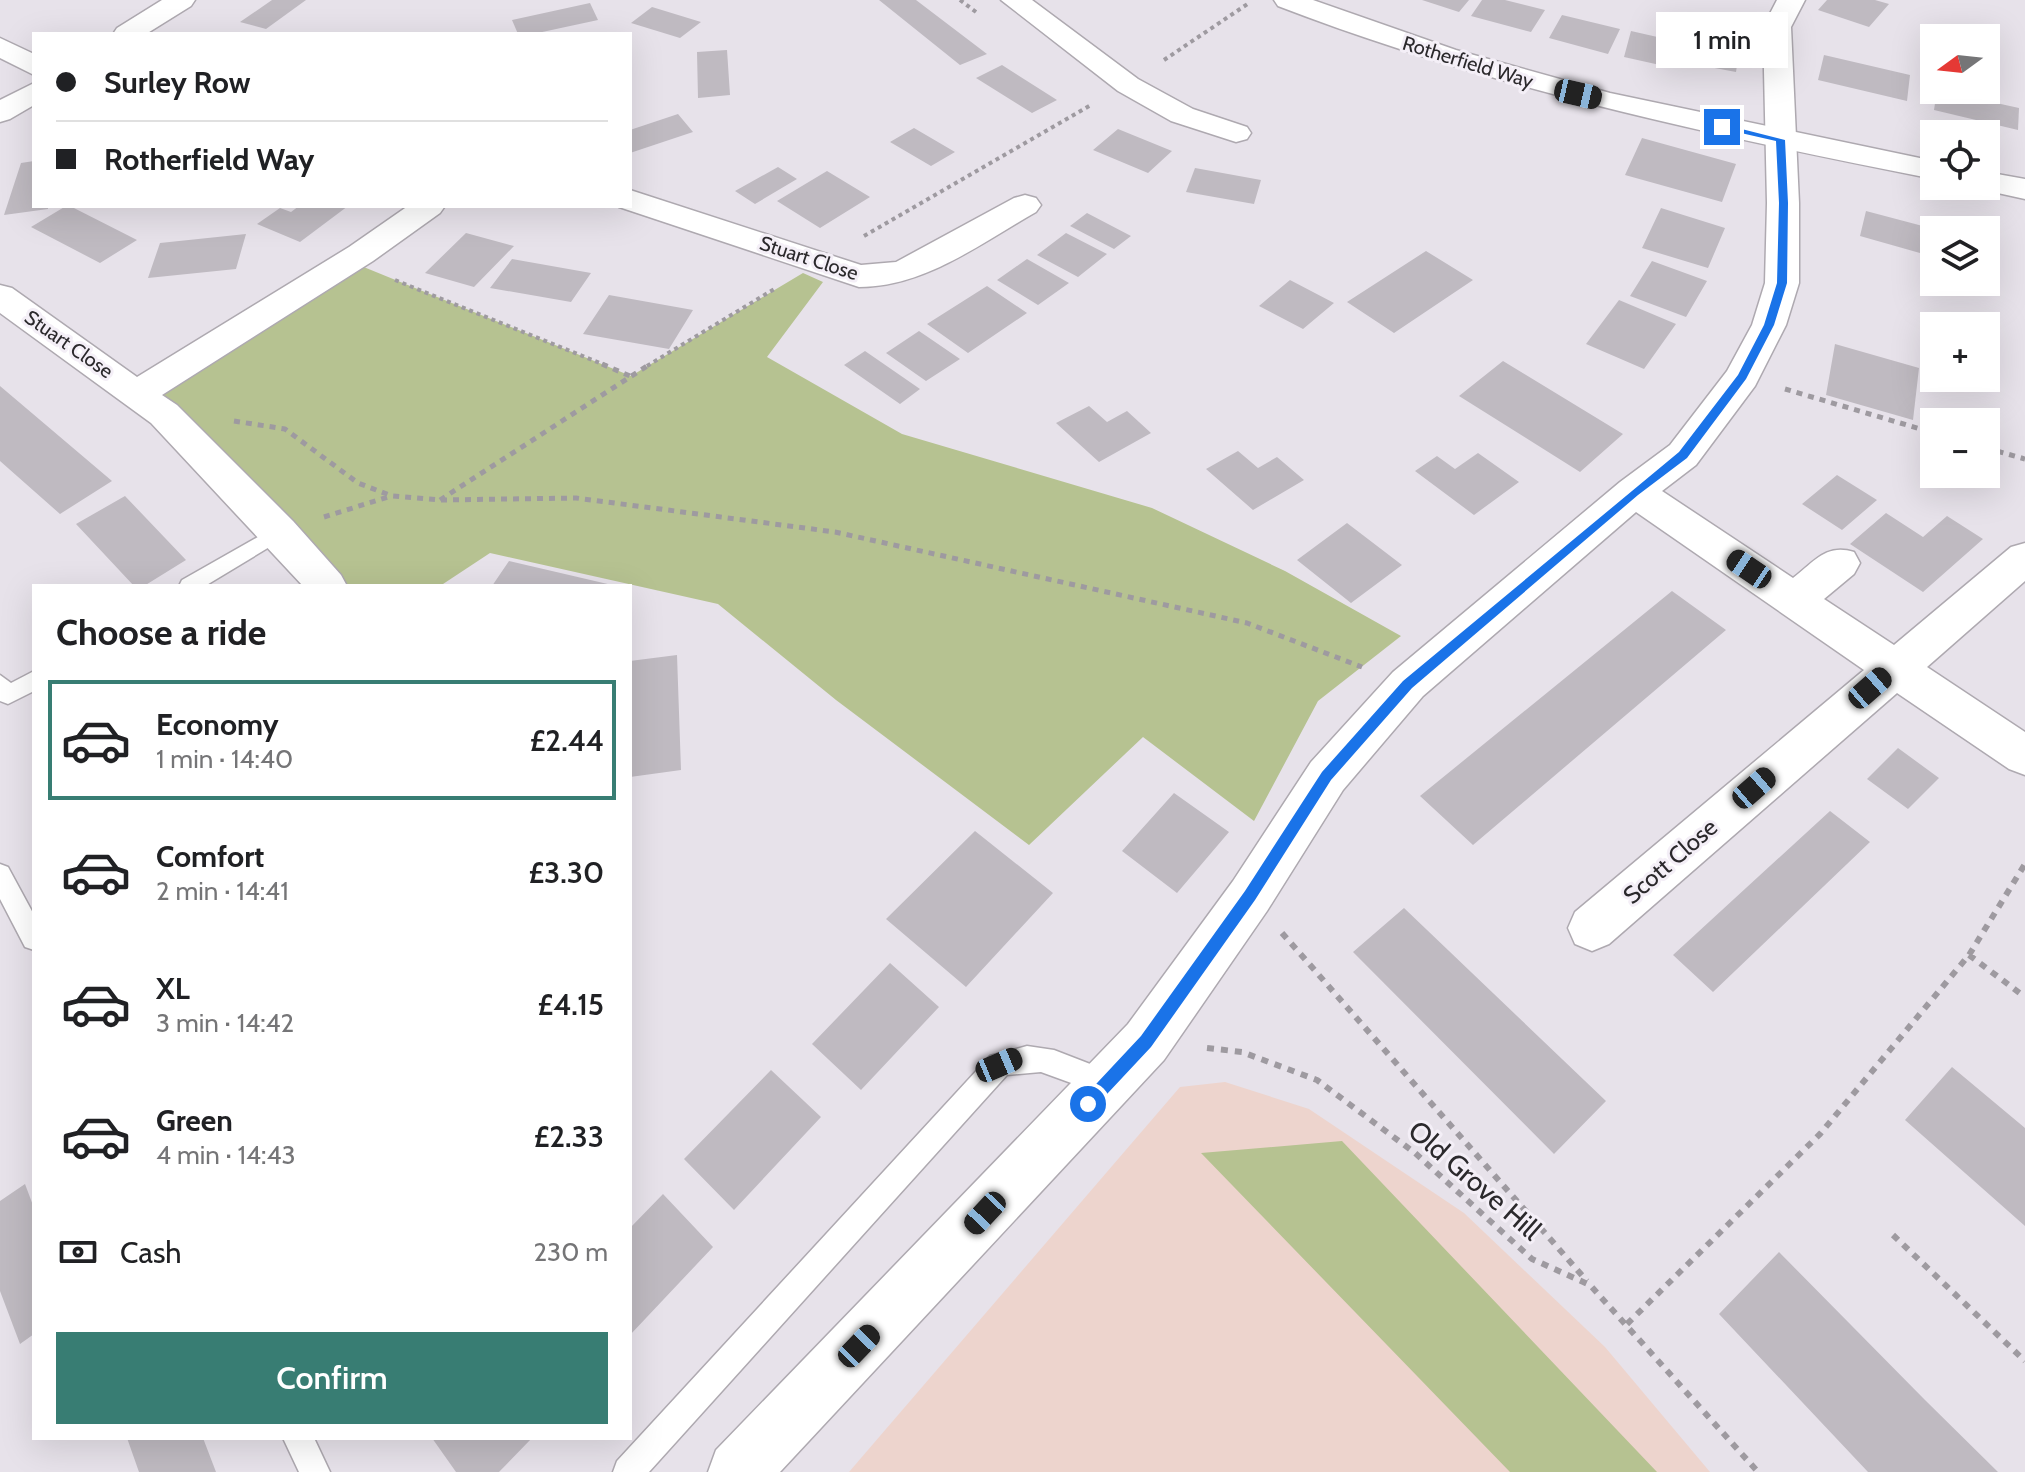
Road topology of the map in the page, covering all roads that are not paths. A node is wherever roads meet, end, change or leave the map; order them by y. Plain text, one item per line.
1 (181, 0) edge
2 (1015, 0) edge
3 (1288, 0) edge
4 (1791, 0) edge
5 (130, 32) edge
6 (0, 46) edge
7 (32, 65) edge
8 (32, 93) edge
9 (0, 113) edge
10 (1236, 133) dead end
11 (1780, 140) junction
12 (1920, 167) edge
13 (2000, 184) edge
14 (2025, 189) edge
15 (632, 201) edge
16 (1025, 205) dead end
17 (426, 208) edge
18 (0, 296) edge
19 (151, 403) junction
20 (1634, 492) junction
21 (279, 532) junction
22 (2025, 558) edge
23 (1840, 563) dead end
24 (192, 584) edge
25 (325, 584) edge
26 (1795, 600) junction
27 (1894, 668) junction
28 (32, 681) edge
29 (0, 684) edge
30 (2025, 756) edge
31 (0, 875) edge
32 (1592, 928) dead end
33 (32, 935) edge
34 (1107, 1083) junction
35 (299, 1440) edge
36 (315, 1472) edge
37 (628, 1472) edge
38 (738, 1472) edge

1 - 5 street
2 - 10 street
3 - 11 street, Rotherfield Way
4 - 11 street
6 - 7 street
8 - 9 street
11 - 12 street, Rotherfield Way
11 - 20 street
13 - 14 street
15 - 16 street, Stuart Close
17 - 19 street, Stuart Close
18 - 19 street, Stuart Close
19 - 21 street, Stuart Close
20 - 26 street
20 - 34 street
21 - 24 lane
21 - 25 street, Stuart Close
22 - 27 street, Scott Close
23 - 26 street
26 - 27 street
27 - 30 street
27 - 32 street, Scott Close
28 - 29 lane
31 - 33 lane
34 - 37 lane
34 - 38 street
35 - 36 lane

